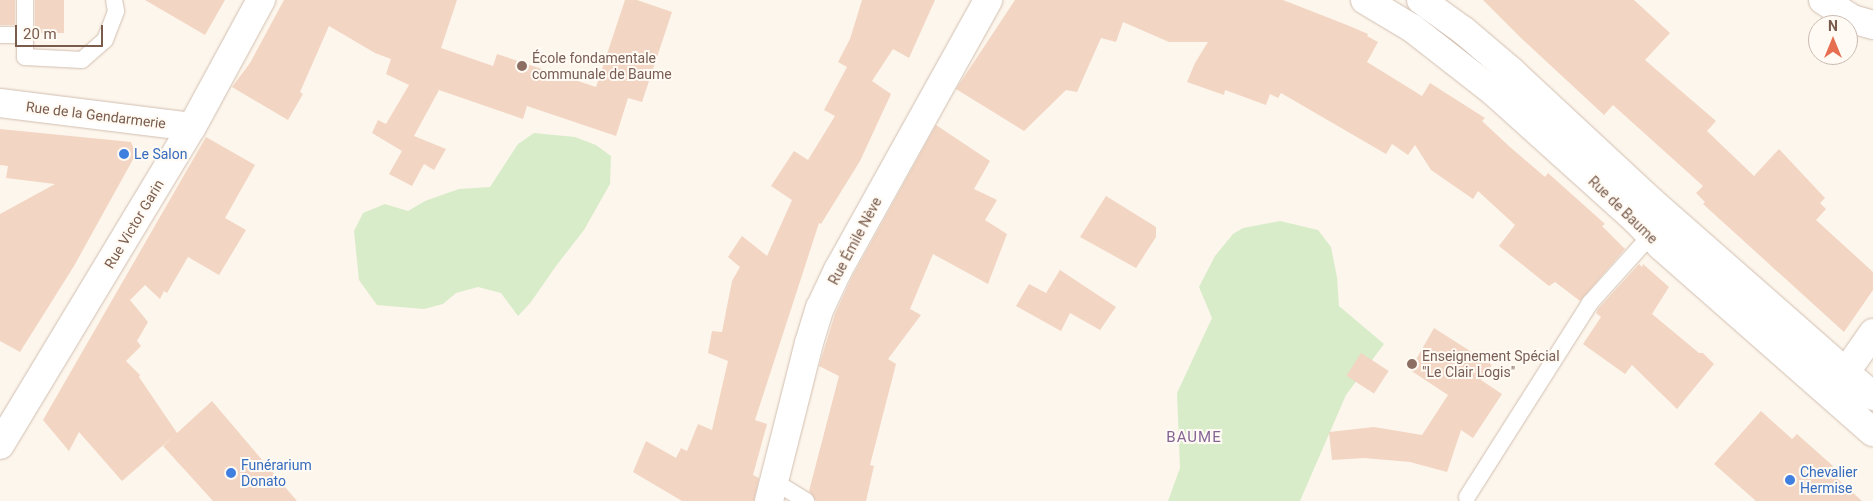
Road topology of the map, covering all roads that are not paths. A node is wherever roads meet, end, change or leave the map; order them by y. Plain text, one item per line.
1 (25, 0) edge
2 (114, 0) edge
3 (261, 0) edge
4 (988, 0) edge
5 (1365, 0) edge
6 (1421, 0) edge
7 (1823, 0) edge
8 (1873, 25) edge
9 (0, 35) edge
10 (25, 35) junction
11 (0, 103) edge
12 (192, 127) junction
13 (1651, 235) junction
14 (1873, 332) edge
15 (1846, 371) junction
16 (1829, 396) junction
17 (1873, 396) edge
18 (1873, 432) edge
19 (0, 445) edge
20 (772, 491) edge
21 (1467, 497) dead end
22 (806, 501) edge

1 - 10 lane
2 - 10 lane
3 - 12 street, Rue Victor Garin
4 - 20 street, Rue Émile Nève
5 - 13 street, Rue de Baume
6 - 15 street, Rue de Baume
7 - 8 street
9 - 10 lane
11 - 12 street, Rue de la Gendarmerie
12 - 19 street, Rue Victor Garin
13 - 16 street, Rue de Baume
13 - 21 lane
14 - 15 street
15 - 16 street
15 - 17 street, Rue de Baume
16 - 18 street, Rue de Baume
20 - 22 lane

